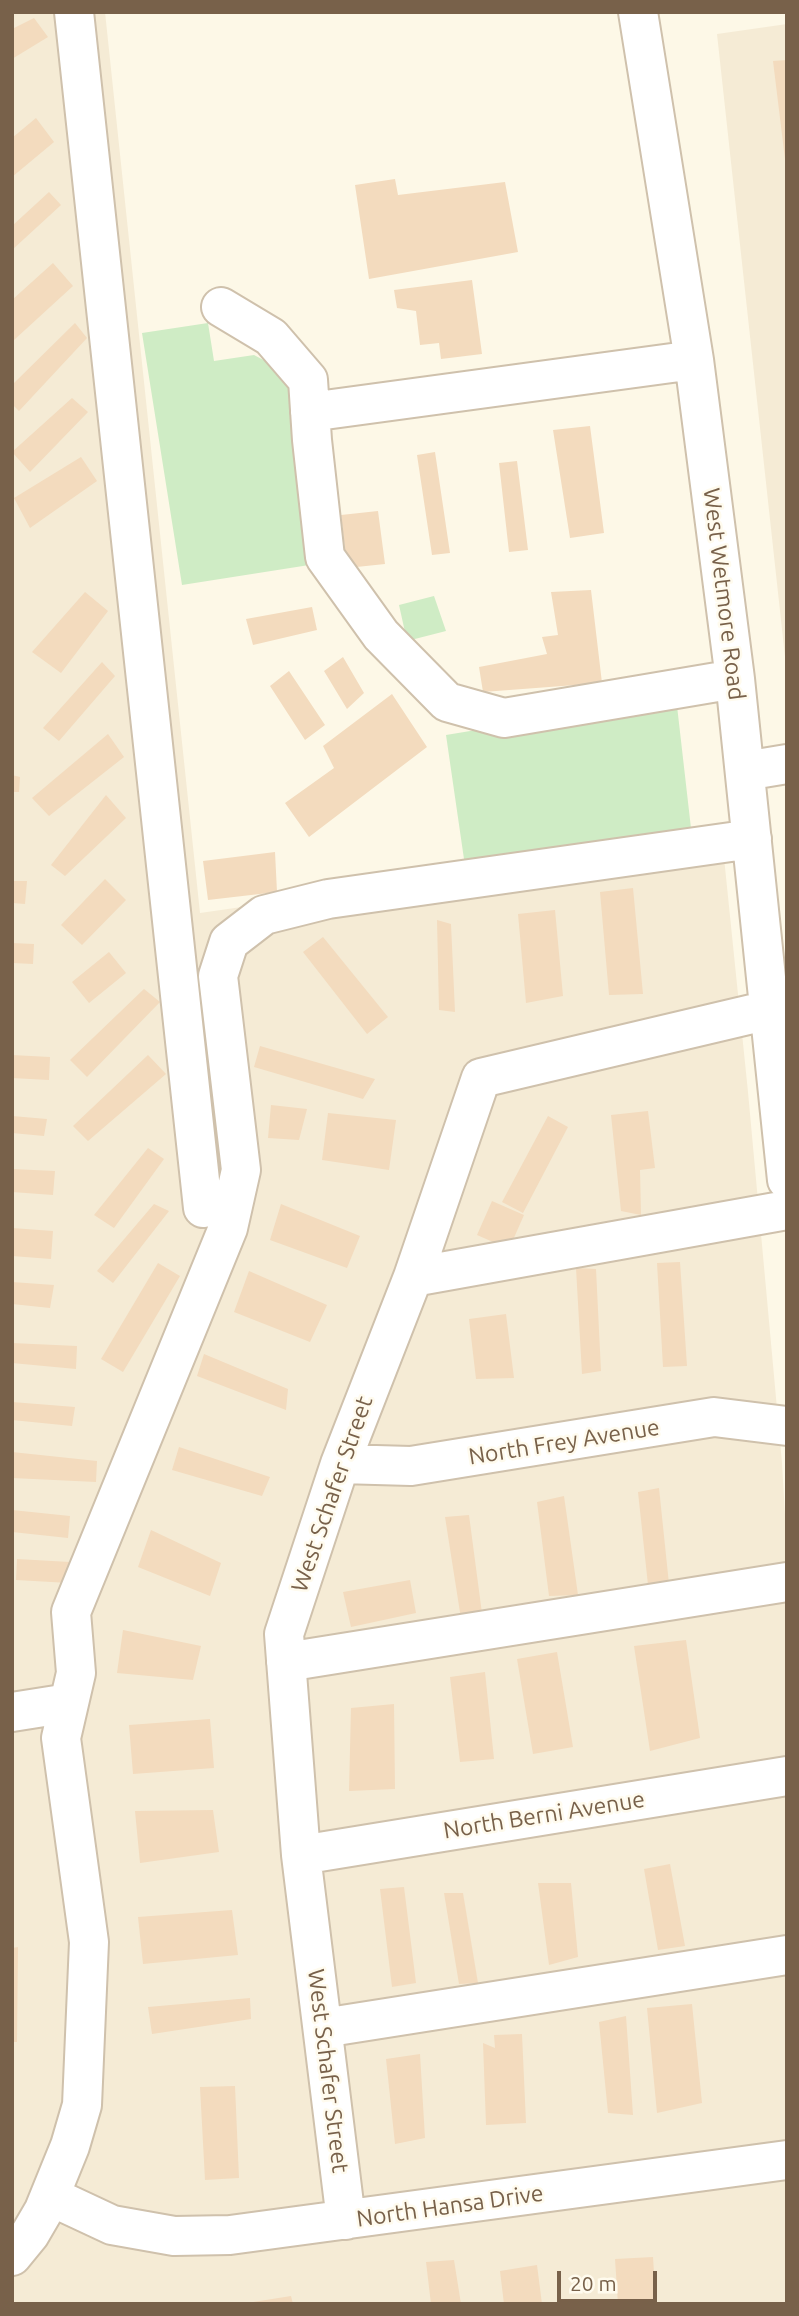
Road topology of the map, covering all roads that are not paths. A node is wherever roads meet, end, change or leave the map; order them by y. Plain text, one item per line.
1 (74, 12) edge
2 (638, 12) edge
3 (221, 307) dead end
4 (694, 360) junction
5 (310, 412) junction
6 (735, 679) junction
7 (787, 764) edge
8 (745, 771) junction
9 (752, 839) junction
10 (769, 1010) junction
11 (787, 1180) edge
12 (203, 1208) dead end
13 (787, 1210) edge
14 (413, 1277) junction
15 (787, 1426) edge
16 (340, 1464) junction
17 (787, 1582) edge
18 (286, 1662) junction
19 (69, 1703) junction
20 (12, 1712) edge
21 (787, 1776) edge
22 (301, 1855) junction
23 (787, 1955) edge
24 (323, 2028) junction
25 (787, 2160) edge
26 (50, 2196) junction
27 (346, 2220) junction
28 (12, 2256) edge

1 - 12 street
2 - 4 street, West Wetmore Road
3 - 5 street
4 - 5 street
4 - 6 street, West Wetmore Road
5 - 6 street
6 - 8 street, West Wetmore Road
7 - 8 street
8 - 9 street, West Wetmore Road
9 - 10 street, West Wetmore Road
9 - 19 street
10 - 11 street, West Wetmore Road
10 - 14 street, West Schafer Street
13 - 14 street
14 - 16 street, West Schafer Street
15 - 16 street, North Frey Avenue
16 - 18 street, West Schafer Street
17 - 18 street
18 - 22 street, West Schafer Street
19 - 20 street
19 - 26 street
21 - 22 street, North Berni Avenue
22 - 24 street, West Schafer Street
23 - 24 street
24 - 27 street, West Schafer Street
25 - 27 street, North Hansa Drive
26 - 27 street, North Hansa Drive
26 - 28 street

